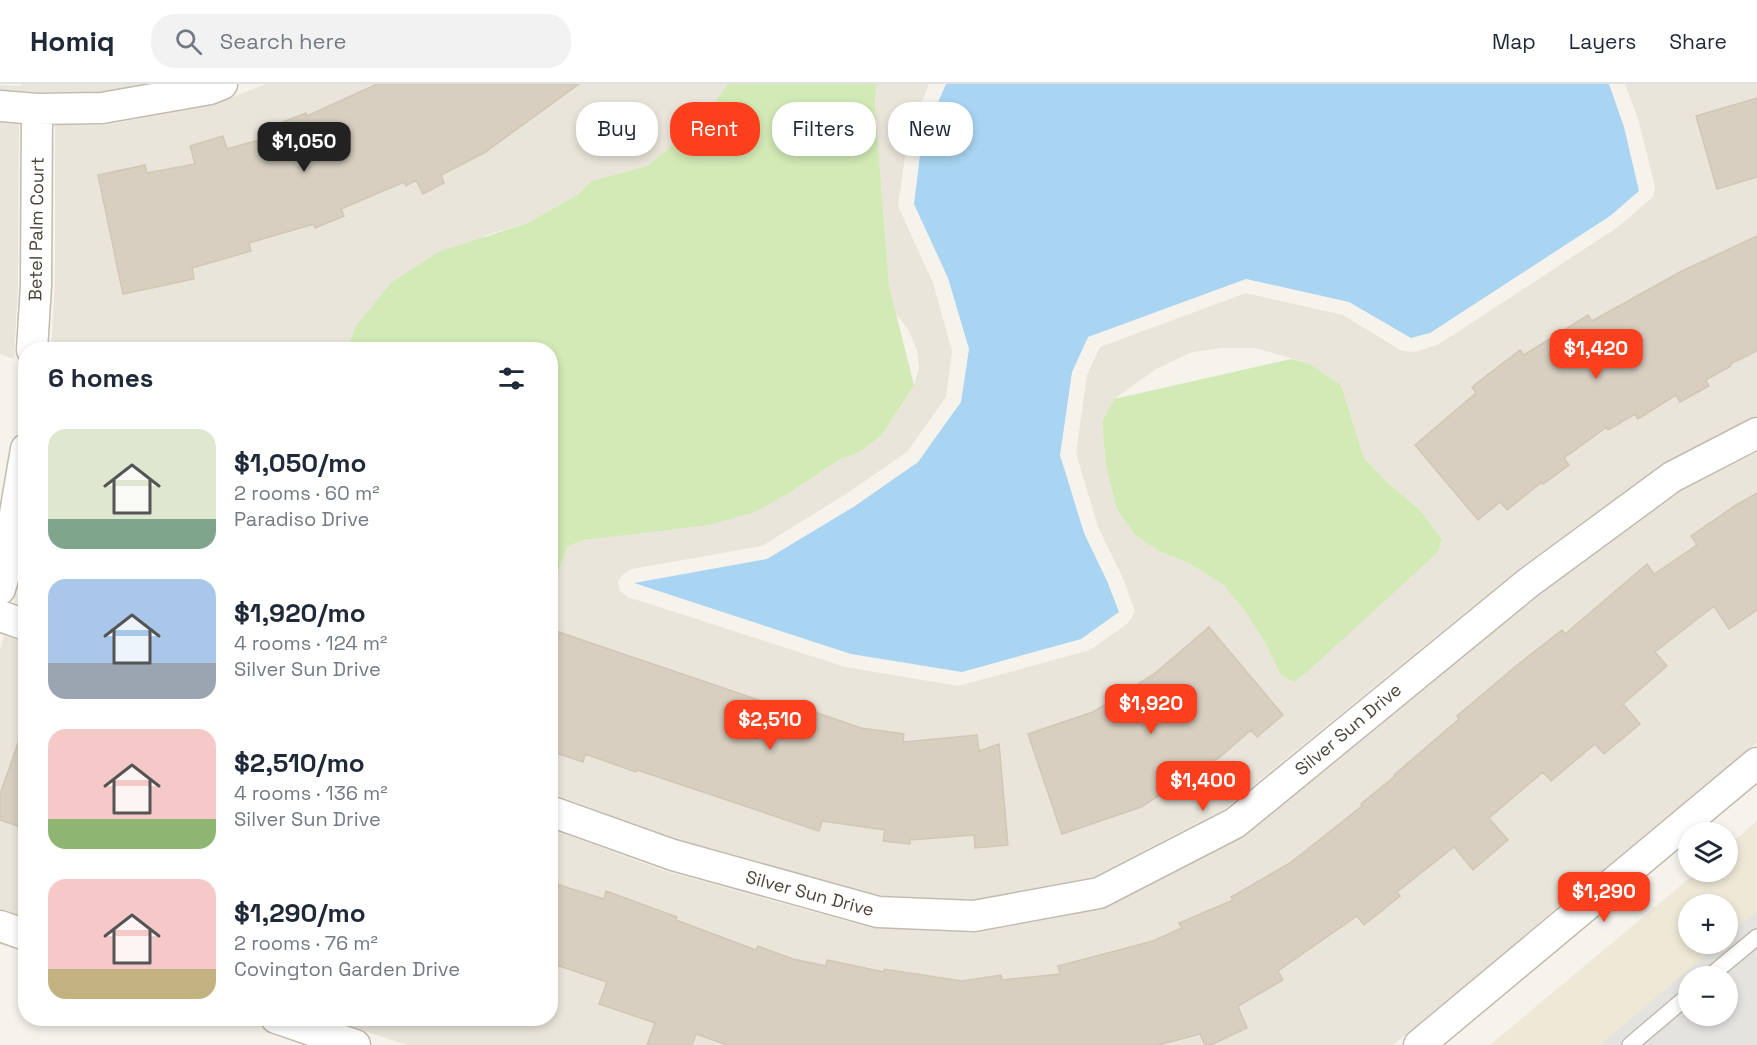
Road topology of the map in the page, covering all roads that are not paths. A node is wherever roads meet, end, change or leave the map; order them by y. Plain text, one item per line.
1 (222, 84) edge
2 (0, 106) edge
3 (37, 109) junction
4 (32, 342) edge
5 (1757, 433) edge
6 (18, 498) edge
7 (0, 589) edge
8 (0, 616) edge
9 (18, 622) edge
10 (1757, 764) edge
11 (558, 814) edge
12 (0, 926) edge
13 (18, 932) edge
14 (1757, 937) edge
15 (1722, 966) edge
16 (1678, 1004) edge
17 (299, 1026) edge
18 (355, 1045) edge
19 (1419, 1045) edge
20 (1630, 1045) edge

1 - 3 street
2 - 3 street
3 - 4 street, Betel Palm Court
5 - 11 street, Silver Sun Drive
6 - 7 street
8 - 9 street
10 - 19 street
12 - 13 street
14 - 15 lane
16 - 20 lane
17 - 18 street

